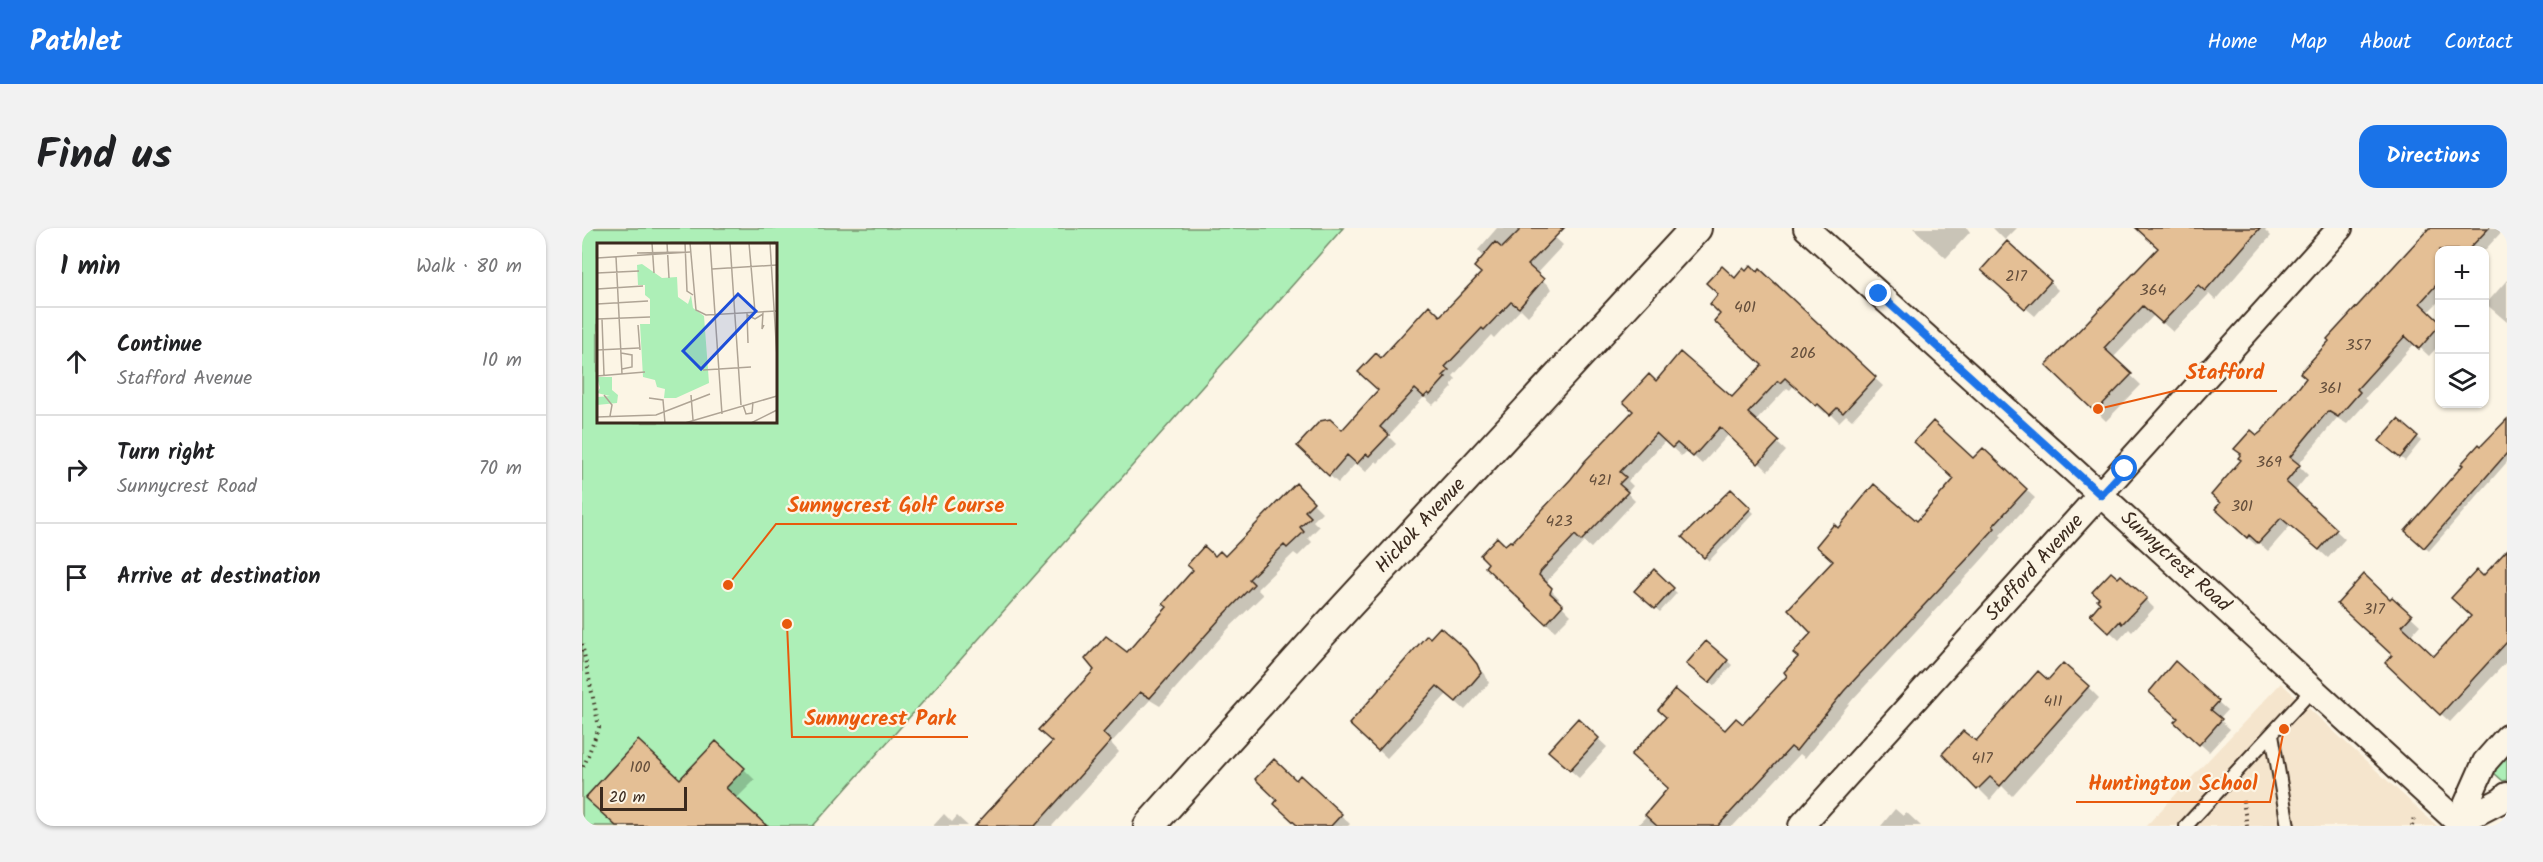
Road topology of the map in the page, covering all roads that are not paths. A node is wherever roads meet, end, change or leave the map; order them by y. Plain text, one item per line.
1 (1696, 228) edge
2 (1806, 228) edge
3 (2340, 228) edge
4 (2101, 495) junction
5 (2313, 689) junction
6 (2272, 734) junction
7 (2507, 737) edge
8 (2507, 795) edge
9 (2460, 824) edge
10 (1149, 826) edge
11 (1801, 826) edge
12 (2186, 826) edge
13 (2288, 826) edge

1 - 10 street, Hickok Avenue
2 - 4 street, Sunnycrest Road
3 - 4 street, Stafford Avenue
4 - 5 street, Sunnycrest Road
4 - 11 street, Stafford Avenue
5 - 6 lane
5 - 9 street, Sunnycrest Road
6 - 12 lane
6 - 13 lane
7 - 9 street
8 - 9 street

